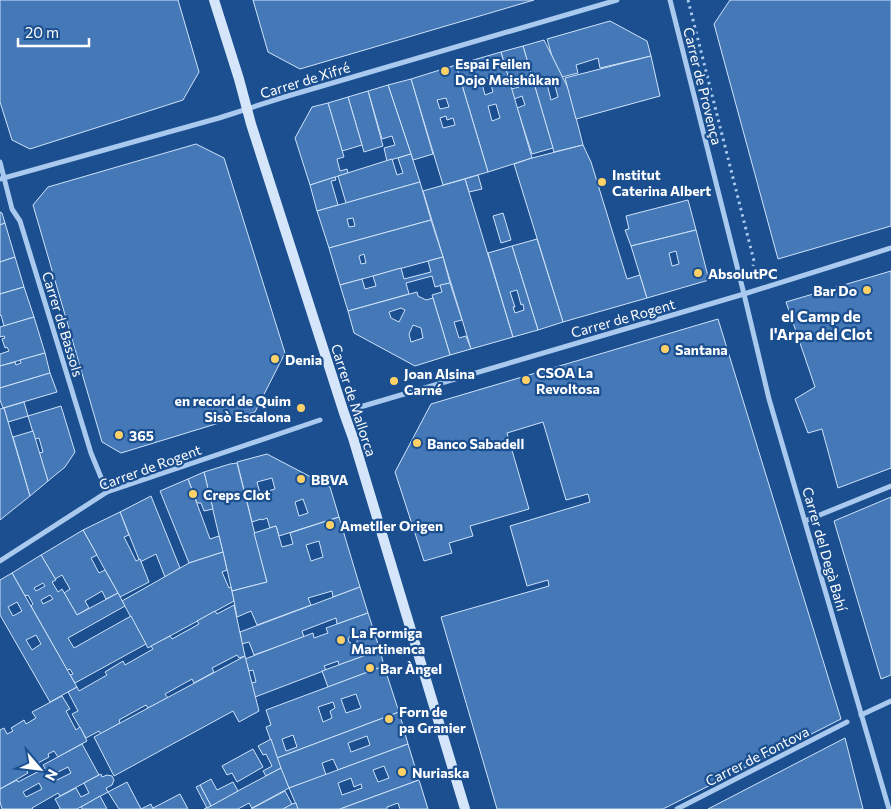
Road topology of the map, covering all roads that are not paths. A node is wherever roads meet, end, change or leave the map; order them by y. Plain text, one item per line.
1 (214, 0) edge
2 (617, 0) edge
3 (670, 0) edge
4 (248, 109) junction
5 (0, 162) edge
6 (2, 178) edge
7 (891, 248) edge
8 (744, 294) junction
9 (360, 407) dead end
10 (320, 420) dead end
11 (891, 486) edge
12 (106, 492) junction
13 (804, 521) junction
14 (0, 560) edge
15 (891, 701) edge
16 (861, 715) junction
17 (847, 722) dead end
18 (465, 809) edge
19 (677, 809) edge
20 (889, 809) edge

1 - 4 main road, Carrer de Mallorca
2 - 4 street, Carrer de Xifré
3 - 8 street, Carrer de Provença
4 - 6 street, Carrer de Xifré
4 - 18 main road, Carrer de Mallorca
5 - 6 street, Carrer de Bassols
6 - 12 street, Carrer de Bassols
7 - 8 street, Carrer de Rogent
8 - 9 street, Carrer de Rogent
8 - 13 street, Carrer del Degà Bahí
10 - 12 street, Carrer de Rogent
11 - 13 street
12 - 14 street, Carrer de Rogent
13 - 16 street, Carrer del Degà Bahí
15 - 16 street
16 - 20 street, Carrer del Degà Bahí
17 - 19 street, Carrer de Fontova

